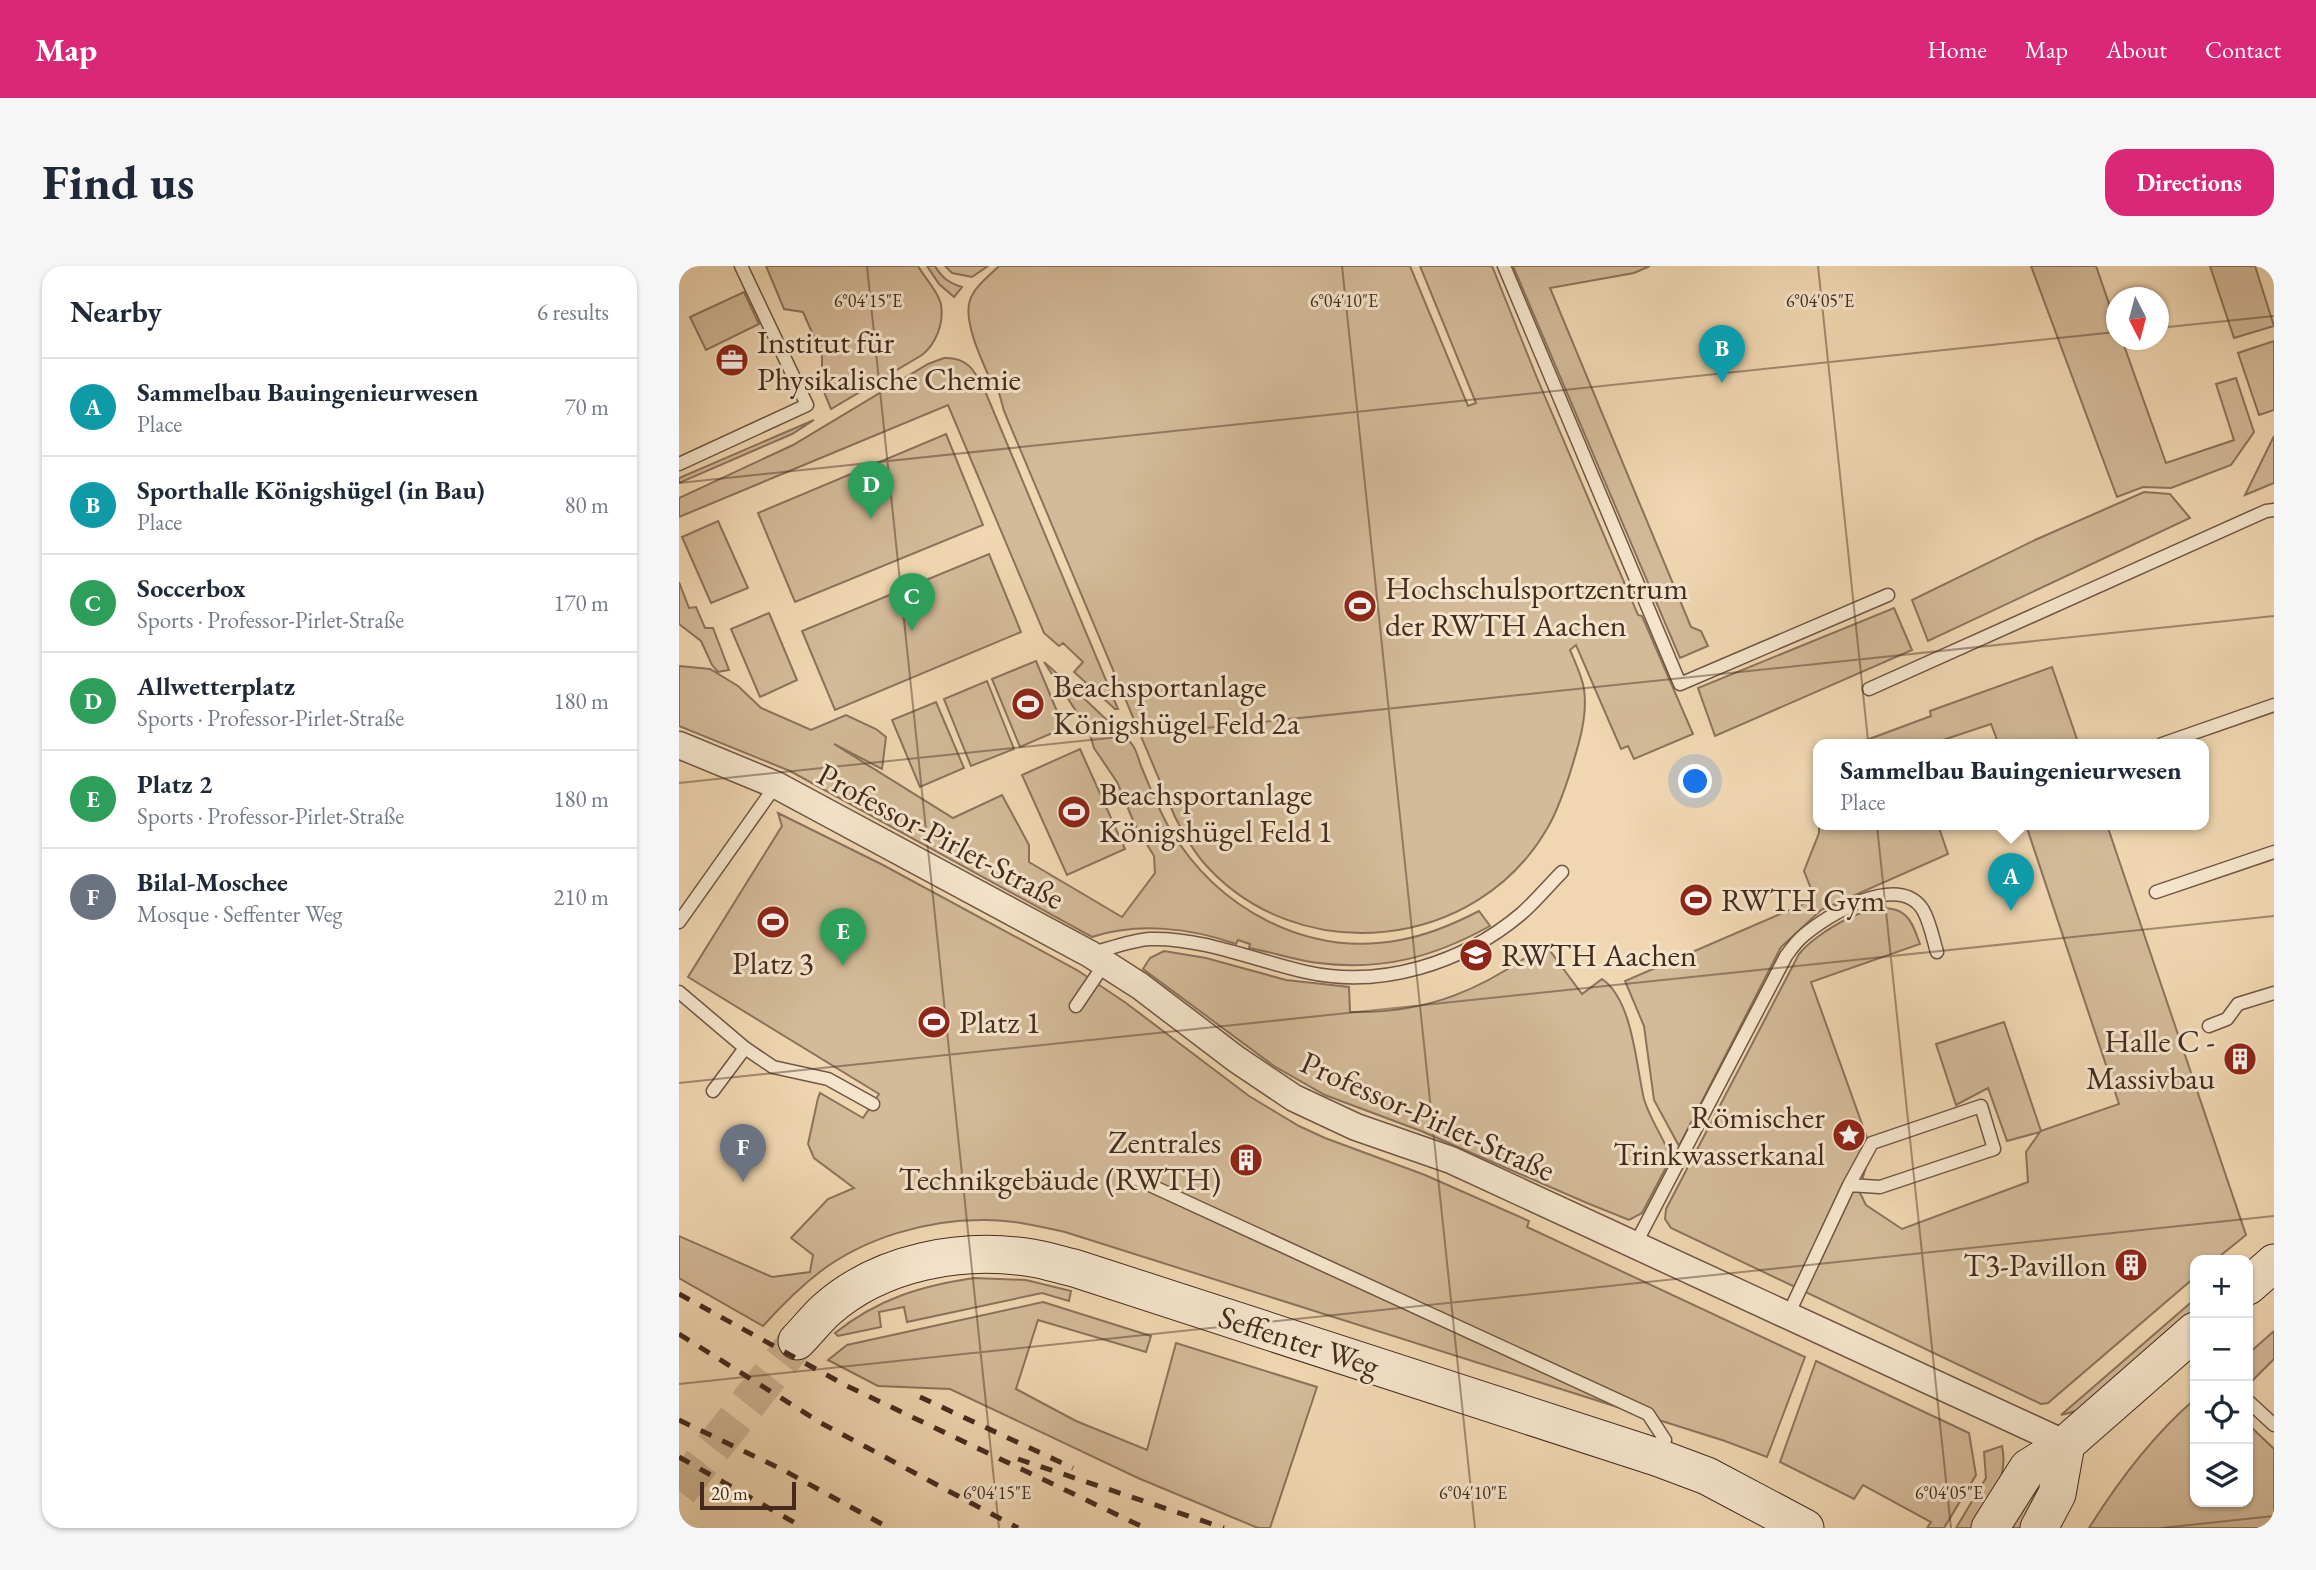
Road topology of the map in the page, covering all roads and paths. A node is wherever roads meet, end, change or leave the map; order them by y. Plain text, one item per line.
1 (741, 266) edge
2 (1504, 266) edge
3 (679, 464) edge
4 (2274, 510) edge
5 (1888, 595) dead end
6 (1869, 689) dead end
7 (2274, 705) edge
8 (2176, 739) edge
9 (679, 745) edge
10 (776, 785) junction
11 (2274, 852) edge
12 (1562, 872) dead end
13 (2156, 892) dead end
14 (679, 922) edge
15 (1937, 952) dead end
16 (1097, 958) junction
17 (679, 992) edge
18 (2274, 993) edge
19 (1076, 1006) dead end
20 (2209, 1026) dead end
21 (745, 1048) junction
22 (713, 1090) dead end
23 (873, 1104) dead end
24 (1128, 1175) dead end
25 (1849, 1185) junction
26 (1635, 1245) junction
27 (2274, 1264) edge
28 (2253, 1282) edge
29 (1788, 1315) junction
30 (797, 1342) tunnel mouth
31 (2190, 1343) edge
32 (2253, 1406) edge
33 (2274, 1425) edge
34 (2066, 1444) junction
35 (1659, 1458) junction
36 (1805, 1528) edge
37 (1990, 1528) edge
38 (2039, 1528) edge

1 - 3 lane
2 - 5 lane
4 - 6 lane
7 - 8 lane
9 - 10 street, Professor-Pirlet-Straße
10 - 14 lane
10 - 16 street, Professor-Pirlet-Straße
11 - 13 lane
12 - 16 lane
15 - 26 lane
16 - 19 lane
16 - 26 street, Professor-Pirlet-Straße
17 - 21 lane
18 - 20 lane
21 - 22 lane
21 - 23 lane
24 - 35 lane
25 - 25 lane
25 - 29 lane
26 - 29 street, Professor-Pirlet-Straße
27 - 28 street
29 - 34 street, Professor-Pirlet-Straße
30 - 35 street, Seffenter Weg
31 - 34 street
32 - 33 lane
34 - 37 street
34 - 38 street
35 - 36 street, Seffenter Weg

